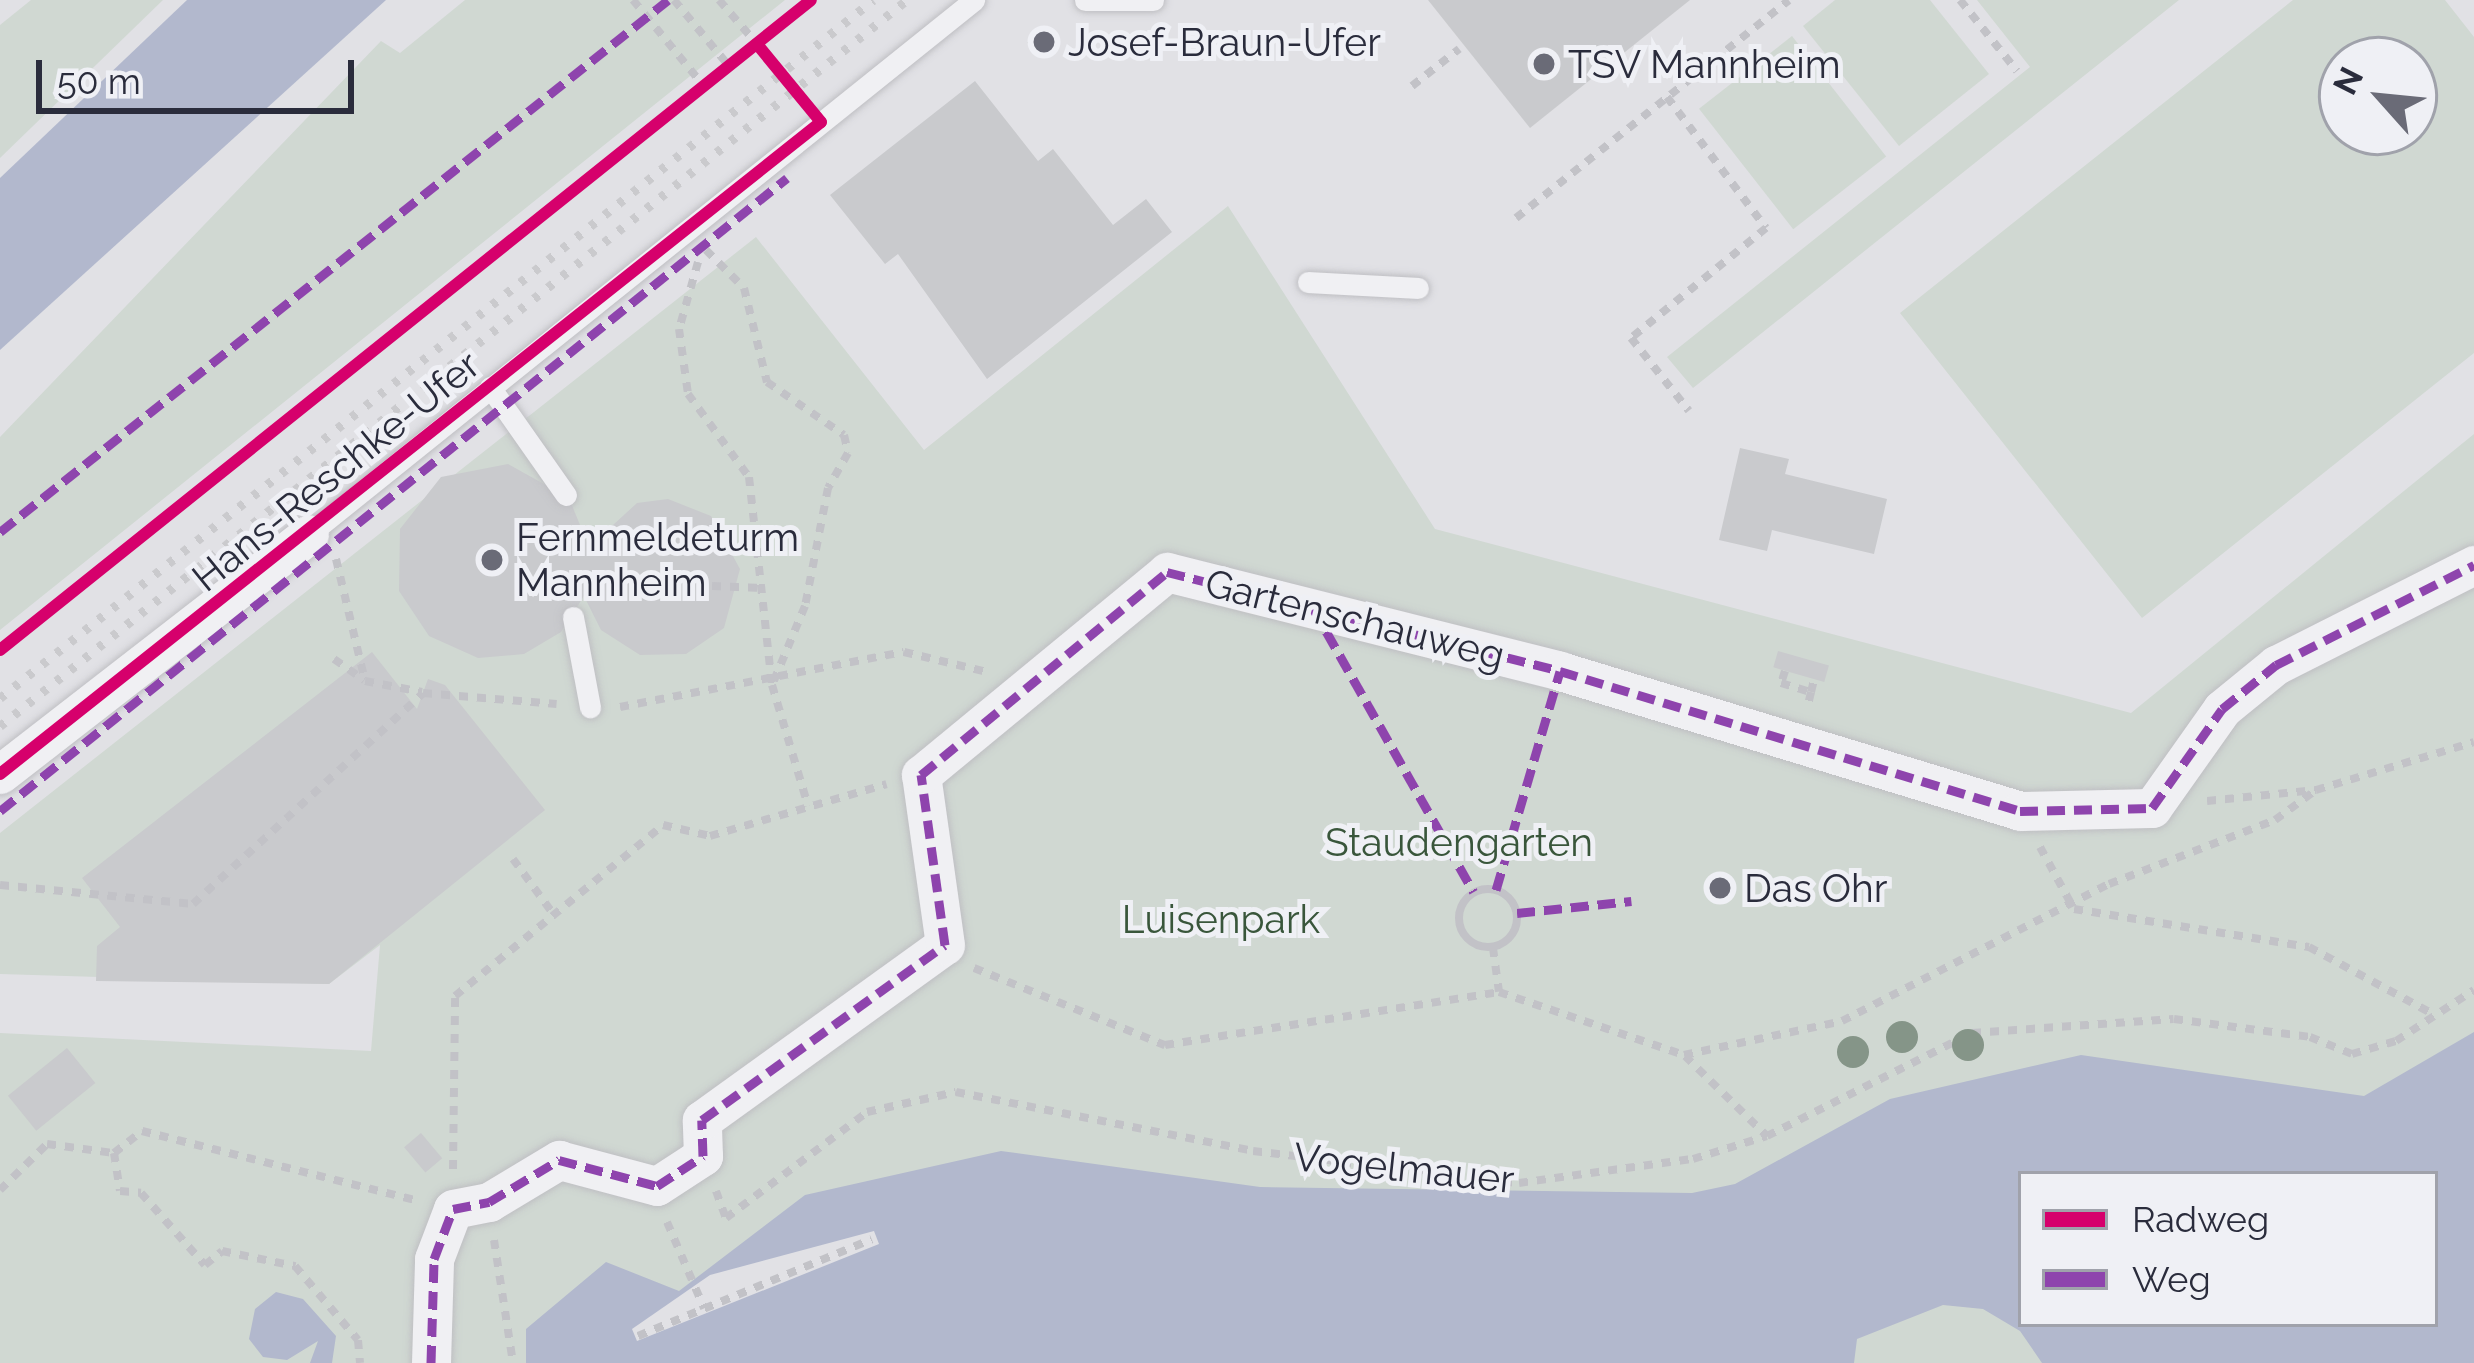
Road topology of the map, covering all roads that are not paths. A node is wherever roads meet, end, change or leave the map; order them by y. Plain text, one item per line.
1 (974, 0) edge
2 (1085, 0) edge
3 (1153, 0) edge
4 (1308, 281) dead end
5 (1418, 288) dead end
6 (490, 387) junction
7 (566, 496) dead end
8 (320, 539) joint
9 (2474, 565) edge
10 (573, 617) dead end
11 (590, 707) road end
12 (0, 775) edge
13 (431, 1363) edge

1 - 6 lane, Hans-Reschke-Ufer
2 - 3 lane
4 - 5 lane
6 - 7 lane
6 - 8 lane, Hans-Reschke-Ufer
8 - 12 street, Hans-Reschke-Ufer
9 - 13 street, Gartenschauweg
10 - 11 lane

